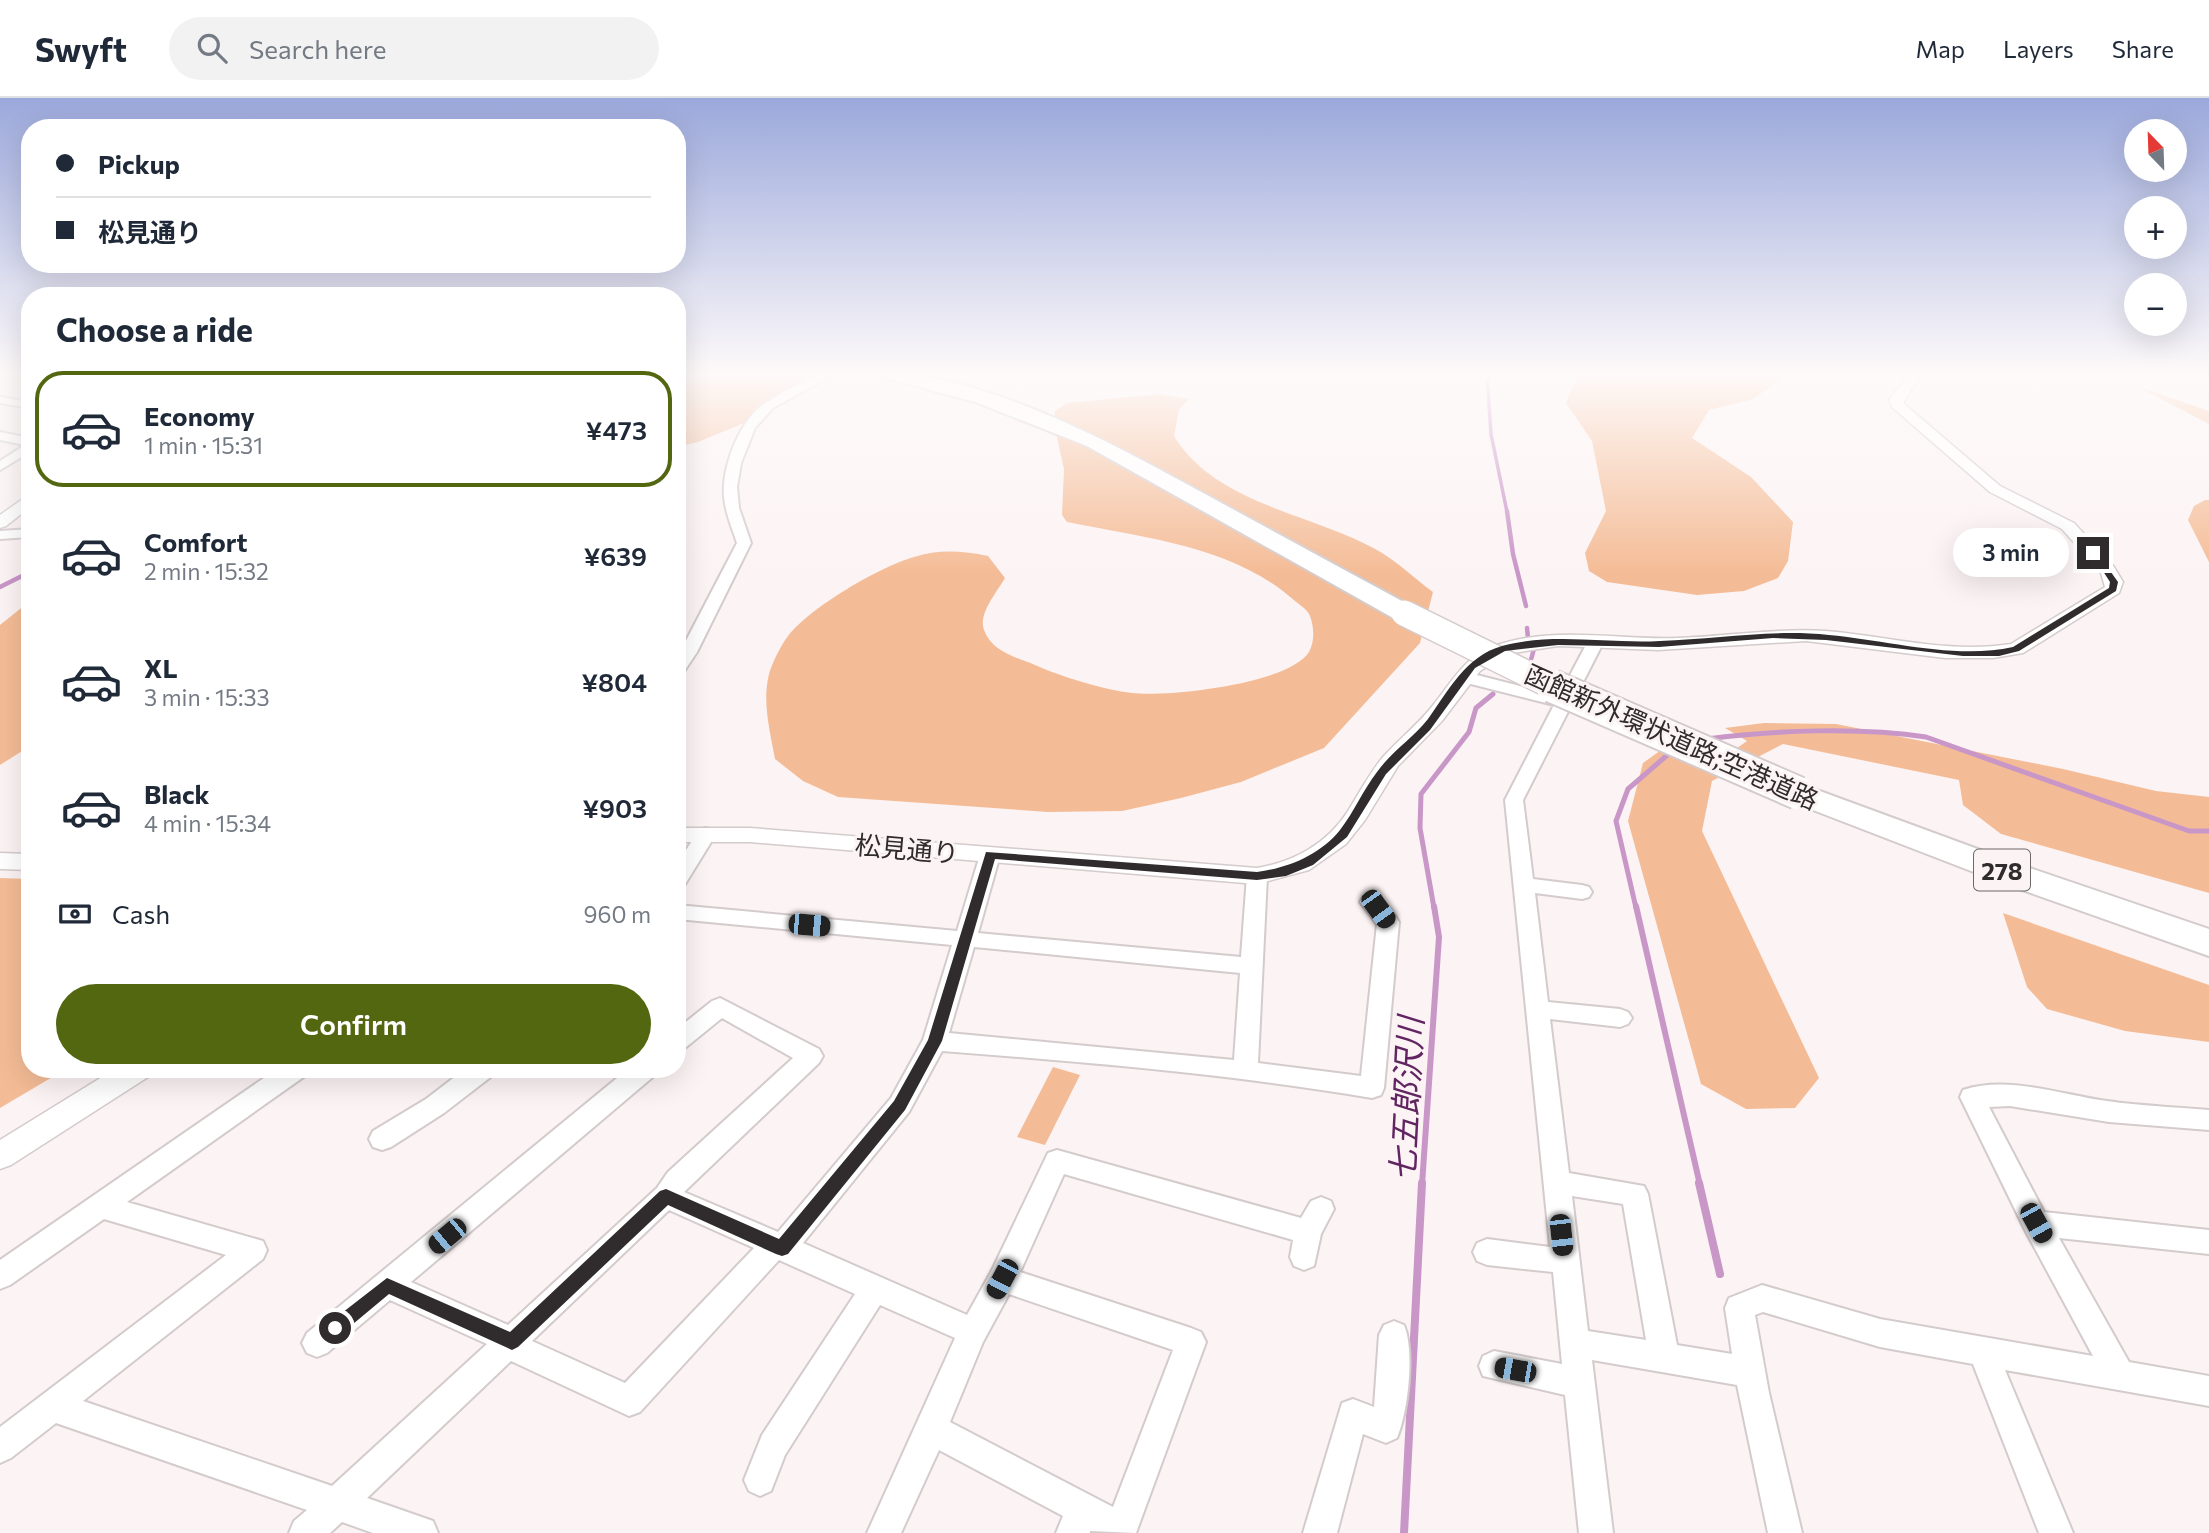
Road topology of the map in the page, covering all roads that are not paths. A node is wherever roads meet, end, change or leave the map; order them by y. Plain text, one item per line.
1 (744, 439) edge
2 (1086, 439) edge
3 (1117, 439) edge
4 (1937, 439) edge
5 (21, 451) edge
6 (0, 466) edge
7 (21, 506) edge
8 (0, 523) edge
9 (21, 534) edge
10 (0, 535) edge
11 (1412, 608) junction
12 (1595, 643) junction
13 (686, 656) edge
14 (1465, 677) junction
15 (1564, 702) junction
16 (1804, 784) junction
17 (706, 834) junction
18 (686, 835) edge
19 (990, 855) junction
20 (0, 861) edge
21 (21, 862) edge
22 (686, 866) edge
23 (1257, 876) junction
24 (1523, 885) junction
25 (1582, 892) dead end
26 (1370, 902) dead end
27 (686, 913) edge
28 (2209, 920) edge
29 (966, 940) junction
30 (2209, 943) edge
31 (1253, 966) junction
32 (1537, 1009) junction
33 (1620, 1018) dead end
34 (686, 1035) edge
35 (935, 1041) junction
36 (1245, 1072) junction
37 (124, 1078) edge
38 (283, 1078) edge
39 (472, 1078) edge
40 (634, 1078) edge
41 (2209, 1120) edge
42 (382, 1139) dead end
43 (0, 1156) edge
44 (1556, 1182) junction
45 (666, 1196) junction
46 (102, 1206) junction
47 (2036, 1223) junction
48 (1311, 1233) dead end
49 (2209, 1242) edge
50 (778, 1247) junction
51 (1487, 1252) dead end
52 (1564, 1261) junction
53 (0, 1276) edge
54 (1002, 1279) junction
55 (387, 1285) junction
56 (875, 1288) junction
57 (973, 1332) junction
58 (1394, 1335) dead end
59 (317, 1343) dead end
60 (510, 1343) junction
61 (1574, 1343) junction
62 (1983, 1352) junction
63 (1664, 1357) junction
64 (1494, 1366) dead end
65 (1750, 1371) junction
66 (2120, 1376) junction
67 (1578, 1382) junction
68 (2209, 1391) edge
69 (52, 1406) junction
70 (932, 1430) junction
71 (0, 1447) edge
72 (760, 1480) dead end
73 (335, 1505) junction
74 (1077, 1521) edge
75 (306, 1533) edge
76 (421, 1533) edge
77 (884, 1533) edge
78 (1320, 1533) edge
79 (1596, 1533) edge
80 (1785, 1533) edge
81 (2056, 1533) edge

1 - 13 street
2 - 11 highway, 函館新外環状道路;空港道路 / 278
3 - 11 highway, 函館新外環状道路;空港道路 / 278
4 - 12 street, 松見通り
5 - 6 street
7 - 8 street
9 - 10 street
11 - 16 highway, 函館新外環状道路;空港道路 / 278, bridge
12 - 14 street, 松見通り
12 - 15 street
14 - 15 street
14 - 23 street, 松見通り
15 - 24 street
16 - 28 highway, 函館新外環状道路;空港道路 / 278
16 - 30 highway, 函館新外環状道路;空港道路 / 278
17 - 18 street, 松見通り
17 - 19 street, 松見通り
17 - 22 street
19 - 23 street, 松見通り
19 - 29 street
20 - 21 street
23 - 31 street
24 - 25 street
24 - 32 street
26 - 36 street
27 - 29 street
29 - 31 street
29 - 35 street
31 - 36 street
32 - 33 street
32 - 44 street
34 - 45 street
35 - 36 street
35 - 50 street
37 - 43 street
38 - 46 street
39 - 42 street
40 - 55 street
41 - 47 street
44 - 52 street
44 - 63 street
45 - 50 street
45 - 60 street
46 - 53 street
46 - 69 street
47 - 49 street
47 - 66 street
48 - 54 street
50 - 56 street
50 - 60 street
51 - 52 street
52 - 61 street
54 - 57 street
54 - 74 street
55 - 59 street
55 - 60 street
56 - 57 street
56 - 72 street
57 - 70 street
58 - 78 street
60 - 73 street
61 - 63 street
61 - 67 street
62 - 65 street
62 - 66 street
62 - 81 street
63 - 65 street
64 - 67 street
65 - 80 street
66 - 68 street
67 - 79 street
69 - 71 street
69 - 73 street
70 - 74 street
70 - 77 street
73 - 75 street
73 - 76 street

